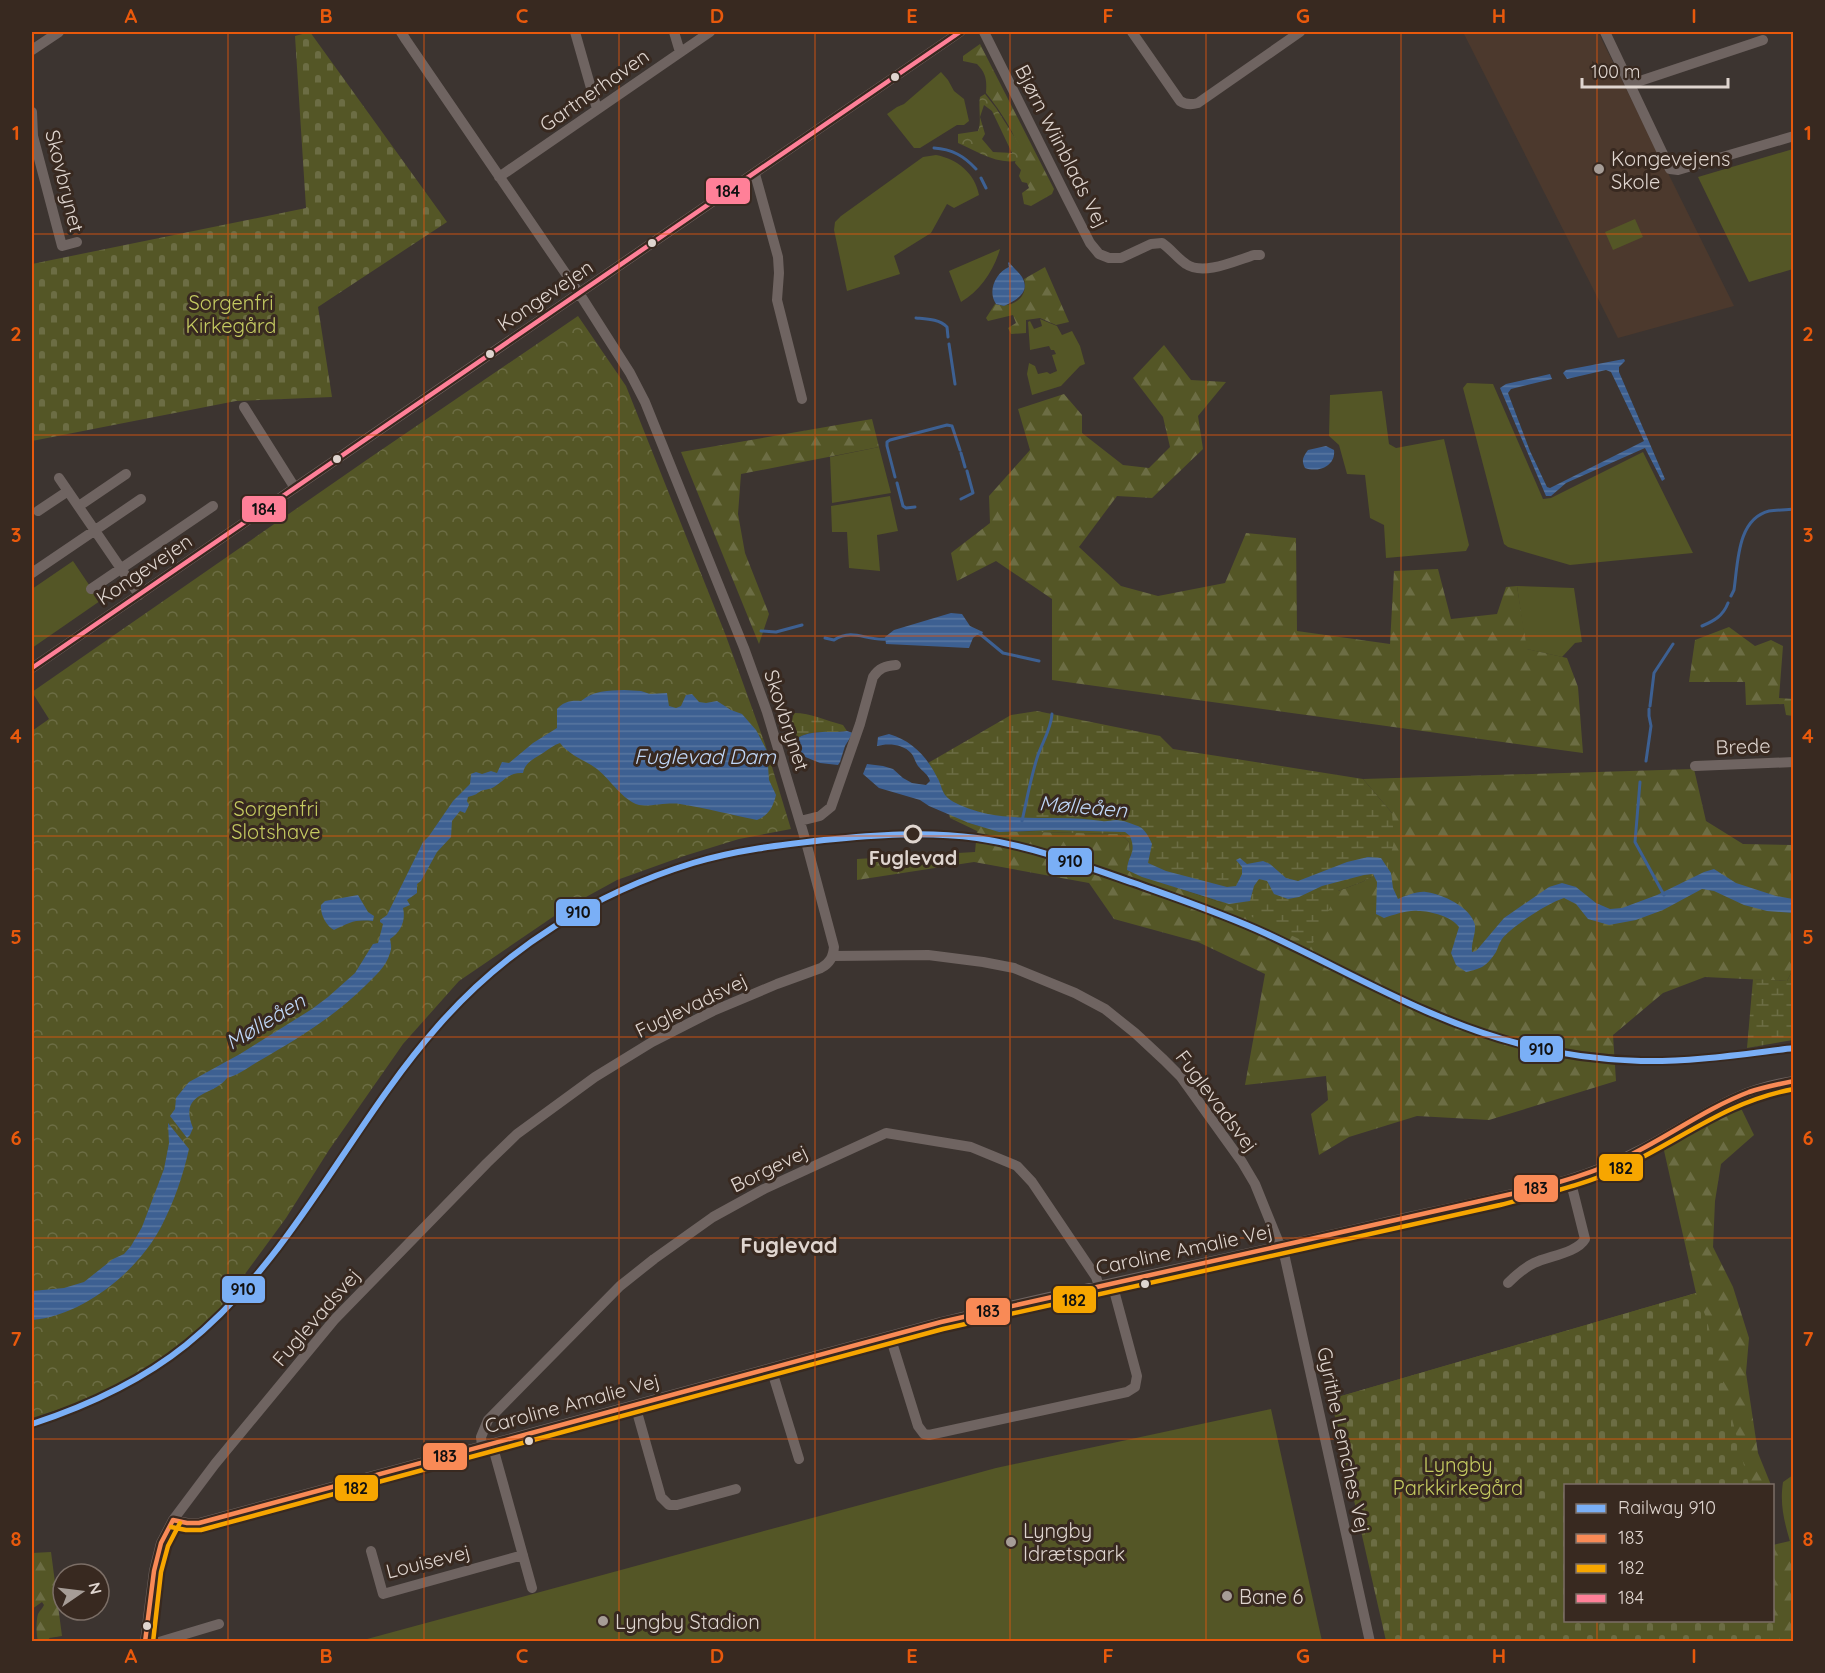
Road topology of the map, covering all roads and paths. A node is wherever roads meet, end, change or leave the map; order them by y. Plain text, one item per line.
1 (59, 32) edge
2 (574, 32) edge
3 (674, 32) edge
4 (710, 32) edge
5 (960, 32) edge
6 (984, 32) edge
7 (1132, 32) edge
8 (1300, 32) edge
9 (1605, 32) edge
10 (402, 34) edge
11 (1763, 40) dead end
12 (32, 50) edge
13 (680, 52) junction
14 (1631, 84) junction
15 (597, 110) junction
16 (32, 112) edge
17 (1794, 136) edge
18 (755, 174) junction
19 (499, 177) junction
20 (77, 242) dead end
21 (1260, 255) dead end
22 (579, 293) junction
23 (802, 399) dead end
24 (244, 407) dead end
25 (126, 474) dead end
26 (59, 478) dead end
27 (295, 488) junction
28 (68, 491) junction
29 (141, 499) dead end
30 (213, 506) dead end
31 (79, 507) junction
32 (38, 511) dead end
33 (94, 530) junction
34 (121, 569) junction
35 (32, 573) edge
36 (92, 589) dead end
37 (139, 595) junction
38 (896, 664) dead end
39 (32, 668) edge
40 (1794, 762) edge
41 (1695, 766) dead end
42 (800, 821) junction
43 (833, 956) junction
44 (1794, 1081) edge
45 (1570, 1179) junction
46 (1280, 1246) junction
47 (1112, 1283) junction
48 (1508, 1283) dead end
49 (1099, 1286) junction
50 (890, 1336) junction
51 (771, 1368) junction
52 (635, 1405) junction
53 (487, 1445) junction
54 (799, 1460) dead end
55 (736, 1489) dead end
56 (173, 1520) junction
57 (371, 1551) dead end
58 (523, 1555) junction
59 (532, 1588) dead end
60 (219, 1624) dead end
61 (146, 1641) edge
62 (159, 1641) edge
63 (1370, 1641) edge

1 - 12 street
2 - 15 street
3 - 13 street
4 - 13 street, Gartnerhaven
5 - 18 street, Kongevejen
6 - 21 street, Bjørn Wiinblads Vej
7 - 8 street
9 - 14 street
10 - 19 street, Skovbrynet
11 - 14 street
13 - 15 street, Gartnerhaven
14 - 17 street
15 - 19 street, Gartnerhaven
16 - 20 street, Skovbrynet
18 - 22 street, Kongevejen
18 - 23 street
19 - 22 street, Skovbrynet
22 - 27 street, Kongevejen
22 - 42 street, Skovbrynet
24 - 27 street
25 - 31 street
26 - 28 street
27 - 37 street, Kongevejen
28 - 31 street
28 - 32 street
29 - 33 street
30 - 34 street
31 - 33 street
33 - 34 street
33 - 35 street
34 - 36 street
34 - 37 street
37 - 39 street, Kongevejen
38 - 42 street
40 - 41 street, Brede
42 - 43 street, Skovbrynet
43 - 46 street, Fuglevadsvej
43 - 56 street, Fuglevadsvej
44 - 45 street, Caroline Amalie Vej
45 - 46 street, Caroline Amalie Vej
45 - 48 street
46 - 47 street, Caroline Amalie Vej
46 - 63 street, Gyrithe Lemches Vej
47 - 49 street, Caroline Amalie Vej
47 - 50 street
49 - 50 street, Caroline Amalie Vej
49 - 53 street, Borgevej
50 - 51 street, Caroline Amalie Vej
51 - 52 street, Caroline Amalie Vej
51 - 54 street
52 - 53 street, Caroline Amalie Vej
52 - 55 street
53 - 56 street, Caroline Amalie Vej
53 - 58 street
56 - 61 street, Fuglevadsvej
57 - 58 street, Louisevej
58 - 59 street
60 - 62 street

